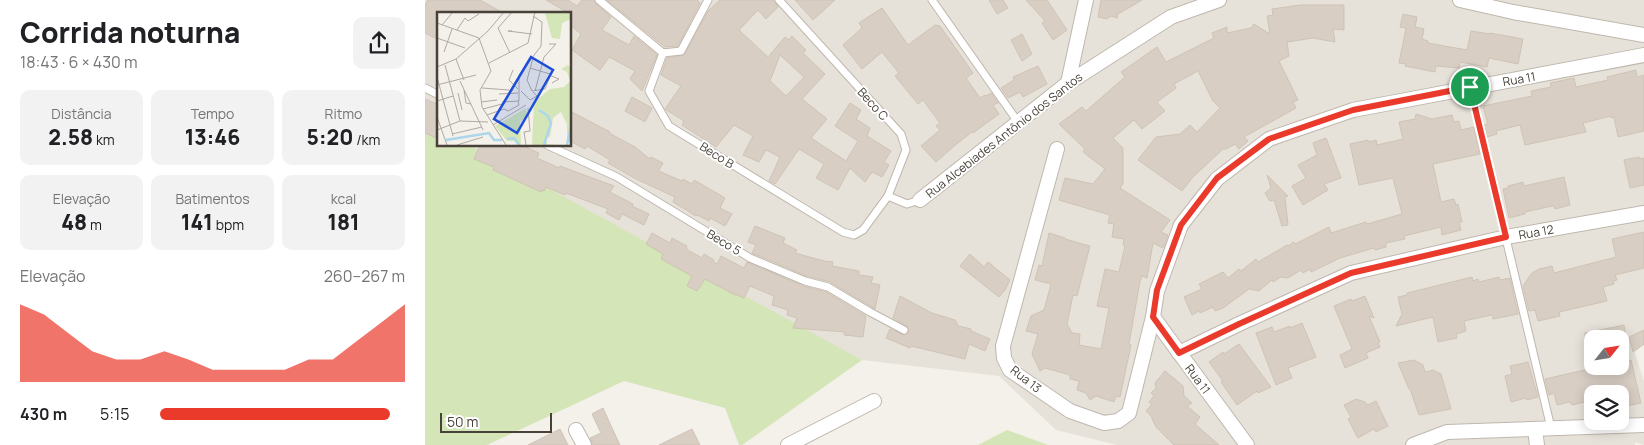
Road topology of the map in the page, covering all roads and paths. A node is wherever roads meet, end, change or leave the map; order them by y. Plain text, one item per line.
1 (599, 0) edge
2 (708, 0) edge
3 (779, 0) edge
4 (932, 0) edge
5 (1085, 0) edge
6 (1219, 0) edge
7 (1460, 0) edge
8 (1644, 35) edge
9 (663, 53) junction
10 (1644, 55) edge
11 (1068, 83) junction
12 (1470, 87) junction
13 (425, 88) edge
14 (437, 94) edge
15 (1018, 122) junction
16 (549, 146) edge
17 (1057, 149) dead end
18 (888, 196) junction
19 (919, 200) joint
20 (1644, 213) edge
21 (1506, 237) junction
22 (1153, 317) junction
23 (904, 330) dead end
24 (1179, 353) junction
25 (874, 401) dead end
26 (1644, 425) edge
27 (1551, 428) junction
28 (1535, 429) junction
29 (576, 430) dead end
30 (584, 445) edge
31 (788, 445) edge
32 (1247, 445) edge
33 (1413, 445) edge
34 (1537, 445) edge

1 - 9 lane
2 - 9 lane
3 - 18 lane, Beco C
4 - 15 lane
5 - 11 street
6 - 11 street, Rua Alcebiades Antônio dos Santos
7 - 8 street
9 - 18 lane, Beco B
10 - 12 street, Rua 11
11 - 15 street, Rua Alcebiades Antônio dos Santos
12 - 21 lane
12 - 22 street, Rua 11
13 - 14 lane
15 - 19 street, Rua Alcebiades Antônio dos Santos
16 - 23 lane, Beco 5
17 - 22 street, Rua 13
18 - 19 lane
20 - 21 street, Rua 12
21 - 24 street, Rua 12
21 - 27 lane
22 - 24 street, Rua 11
24 - 32 street, Rua 11
25 - 31 street
26 - 27 street
27 - 28 street
28 - 33 street
28 - 34 street
29 - 30 street

